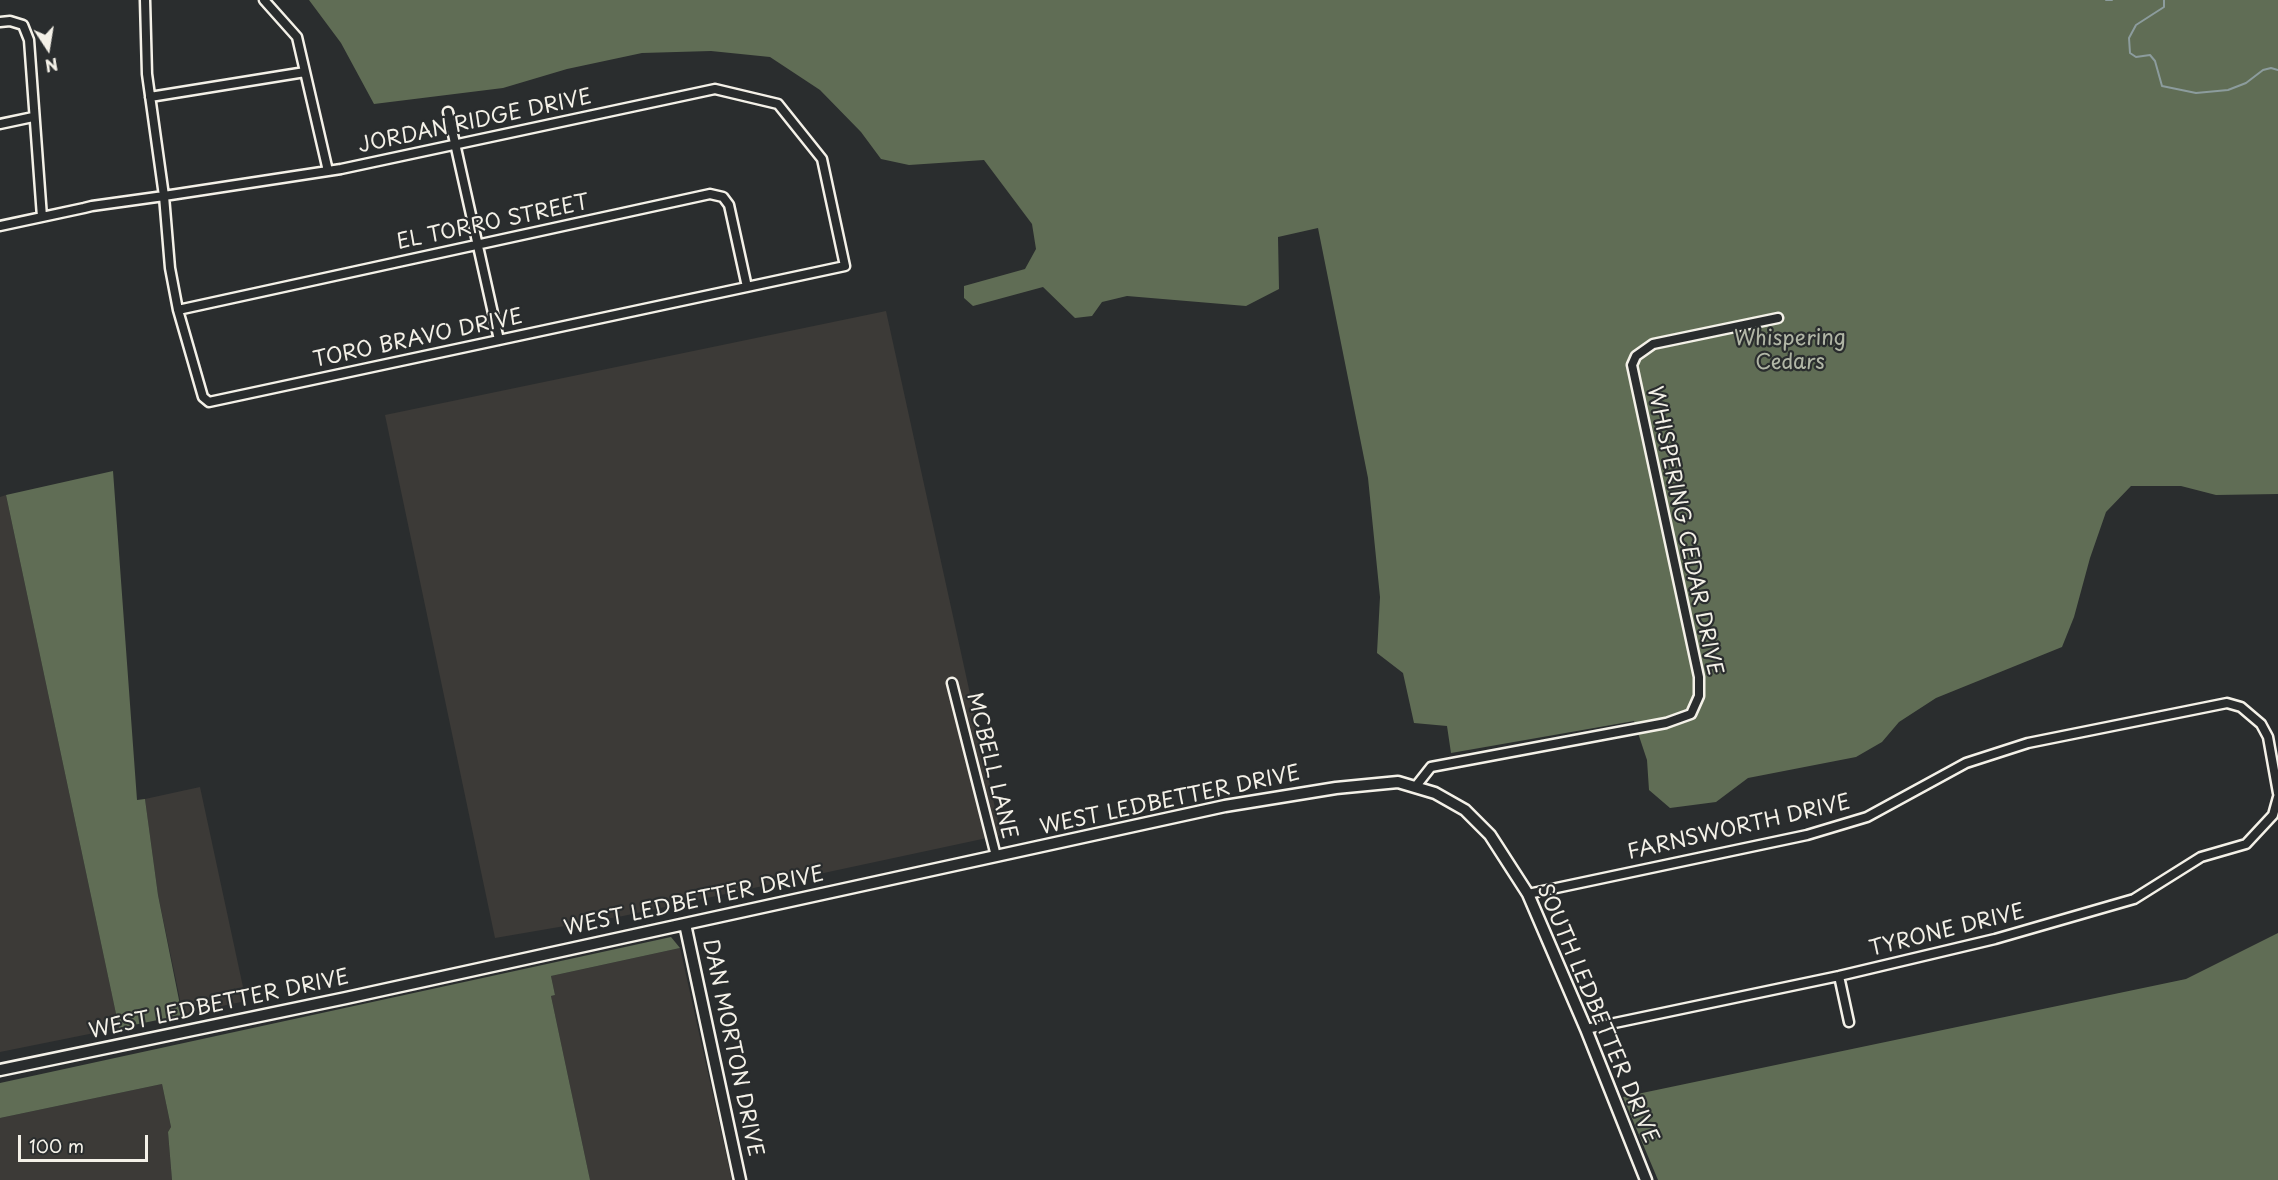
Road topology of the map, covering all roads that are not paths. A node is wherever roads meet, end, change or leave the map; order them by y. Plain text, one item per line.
1 (145, 0) edge
2 (264, 0) edge
3 (0, 22) edge
4 (305, 72) junction
5 (150, 97) junction
6 (448, 112) dead end
7 (33, 117) junction
8 (0, 124) edge
9 (456, 146) junction
10 (328, 171) junction
11 (164, 196) junction
12 (42, 217) junction
13 (0, 226) edge
14 (477, 245) junction
15 (844, 266) joint
16 (747, 287) junction
17 (178, 310) junction
18 (1778, 318) dead end
19 (499, 340) junction
20 (952, 683) dead end
21 (2227, 703) joint
22 (1398, 782) joint
23 (1416, 786) junction
24 (2278, 795) edge
25 (996, 856) junction
26 (1528, 894) junction
27 (685, 924) junction
28 (1839, 976) junction
29 (1849, 1022) dead end
30 (1586, 1029) junction
31 (0, 1070) edge
32 (740, 1180) edge
33 (1646, 1180) edge

1 - 5 street, TORO BRAVO DRIVE
2 - 4 street
3 - 7 street
4 - 5 street
4 - 10 street
5 - 11 street, TORO BRAVO DRIVE
6 - 9 street
7 - 8 street
7 - 12 street
9 - 10 street, JORDAN RIDGE DRIVE
9 - 14 street
9 - 15 street, JORDAN RIDGE DRIVE
10 - 11 street, JORDAN RIDGE DRIVE
11 - 12 street, JORDAN RIDGE DRIVE
11 - 17 street, TORO BRAVO DRIVE
12 - 13 street, JORDAN RIDGE DRIVE
14 - 16 street, EL TORRO STREET
14 - 17 street, EL TORRO STREET
14 - 19 street
15 - 16 street, TORO BRAVO DRIVE
16 - 19 street, TORO BRAVO DRIVE
17 - 19 street, TORO BRAVO DRIVE
18 - 23 street, WHISPERING CEDAR DRIVE
20 - 25 street, MCBELL LANE
21 - 24 street, TYRONE DRIVE
21 - 26 street, FARNSWORTH DRIVE
22 - 23 street, SOUTH LEDBETTER DRIVE
22 - 25 street, WEST LEDBETTER DRIVE
23 - 26 street, SOUTH LEDBETTER DRIVE
24 - 28 street, TYRONE DRIVE
25 - 27 street, WEST LEDBETTER DRIVE
26 - 30 street, SOUTH LEDBETTER DRIVE
27 - 31 street, WEST LEDBETTER DRIVE
27 - 32 street, DAN MORTON DRIVE
28 - 29 street
28 - 30 street, TYRONE DRIVE
30 - 33 street, SOUTH LEDBETTER DRIVE

